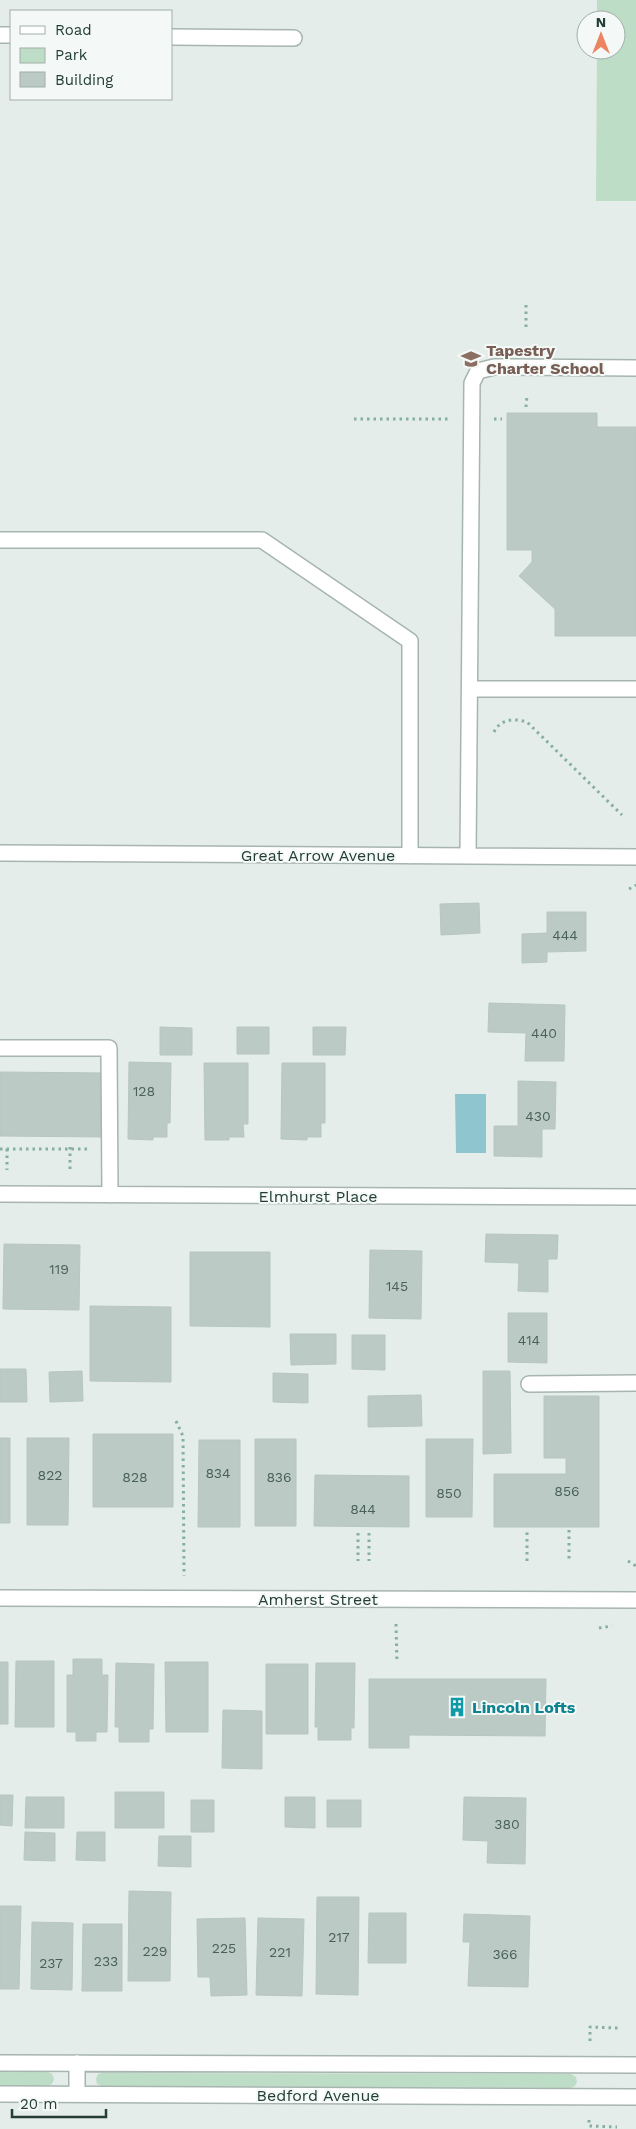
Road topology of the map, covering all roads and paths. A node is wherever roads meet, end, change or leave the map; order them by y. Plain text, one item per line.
1 (172, 37) edge
2 (294, 38) dead end
3 (526, 305) dead end
4 (526, 327) dead end
5 (636, 368) edge
6 (527, 395) dead end
7 (526, 407) dead end
8 (354, 419) dead end
9 (451, 419) dead end
10 (0, 540) edge
11 (470, 689) junction
12 (636, 689) edge
13 (514, 712) dead end
14 (514, 719) junction
15 (494, 733) dead end
16 (622, 815) dead end
17 (0, 853) edge
18 (410, 856) junction
19 (468, 856) junction
20 (636, 857) edge
21 (636, 885) edge
22 (629, 889) dead end
23 (0, 1048) edge
24 (0, 1148) edge
25 (7, 1148) junction
26 (70, 1148) junction
27 (86, 1149) dead end
28 (7, 1170) dead end
29 (70, 1171) dead end
30 (0, 1194) edge
31 (110, 1195) junction
32 (636, 1197) edge
33 (636, 1383) edge
34 (528, 1384) dead end
35 (176, 1420) dead end
36 (527, 1530) dead end
37 (569, 1530) dead end
38 (358, 1533) dead end
39 (369, 1533) dead end
40 (358, 1561) dead end
41 (369, 1561) dead end
42 (527, 1561) dead end
43 (570, 1561) dead end
44 (628, 1561) dead end
45 (636, 1566) edge
46 (184, 1569) dead end
47 (0, 1598) edge
48 (636, 1600) edge
49 (396, 1624) dead end
50 (612, 1626) dead end
51 (599, 1628) dead end
52 (396, 1663) dead end
53 (618, 2028) dead end
54 (590, 2041) dead end
55 (0, 2063) edge
56 (76, 2063) junction
57 (636, 2065) edge
58 (0, 2094) edge
59 (76, 2094) junction
60 (636, 2097) edge
61 (589, 2126) dead end
62 (617, 2127) dead end

1 - 2 street
3 - 4 path
5 - 11 street
6 - 7 path
8 - 9 path
10 - 18 street
11 - 12 street
11 - 19 street
13 - 14 path
14 - 15 path
14 - 16 path
17 - 18 street, Great Arrow Avenue
18 - 19 street, Great Arrow Avenue
19 - 20 street, Great Arrow Avenue
21 - 22 path
23 - 31 street
24 - 25 path
25 - 26 path
25 - 28 path
26 - 27 path
26 - 29 path
30 - 31 street, Elmhurst Place
31 - 32 street, Elmhurst Place
33 - 34 street
35 - 46 path
36 - 42 path
37 - 43 path
38 - 40 path
39 - 41 path
44 - 45 path
47 - 48 street, Amherst Street
49 - 52 path
50 - 51 path
53 - 54 path
55 - 56 street, Bedford Avenue
56 - 57 street, Bedford Avenue
56 - 59 street
58 - 59 street, Bedford Avenue
59 - 60 street, Bedford Avenue
61 - 62 path

